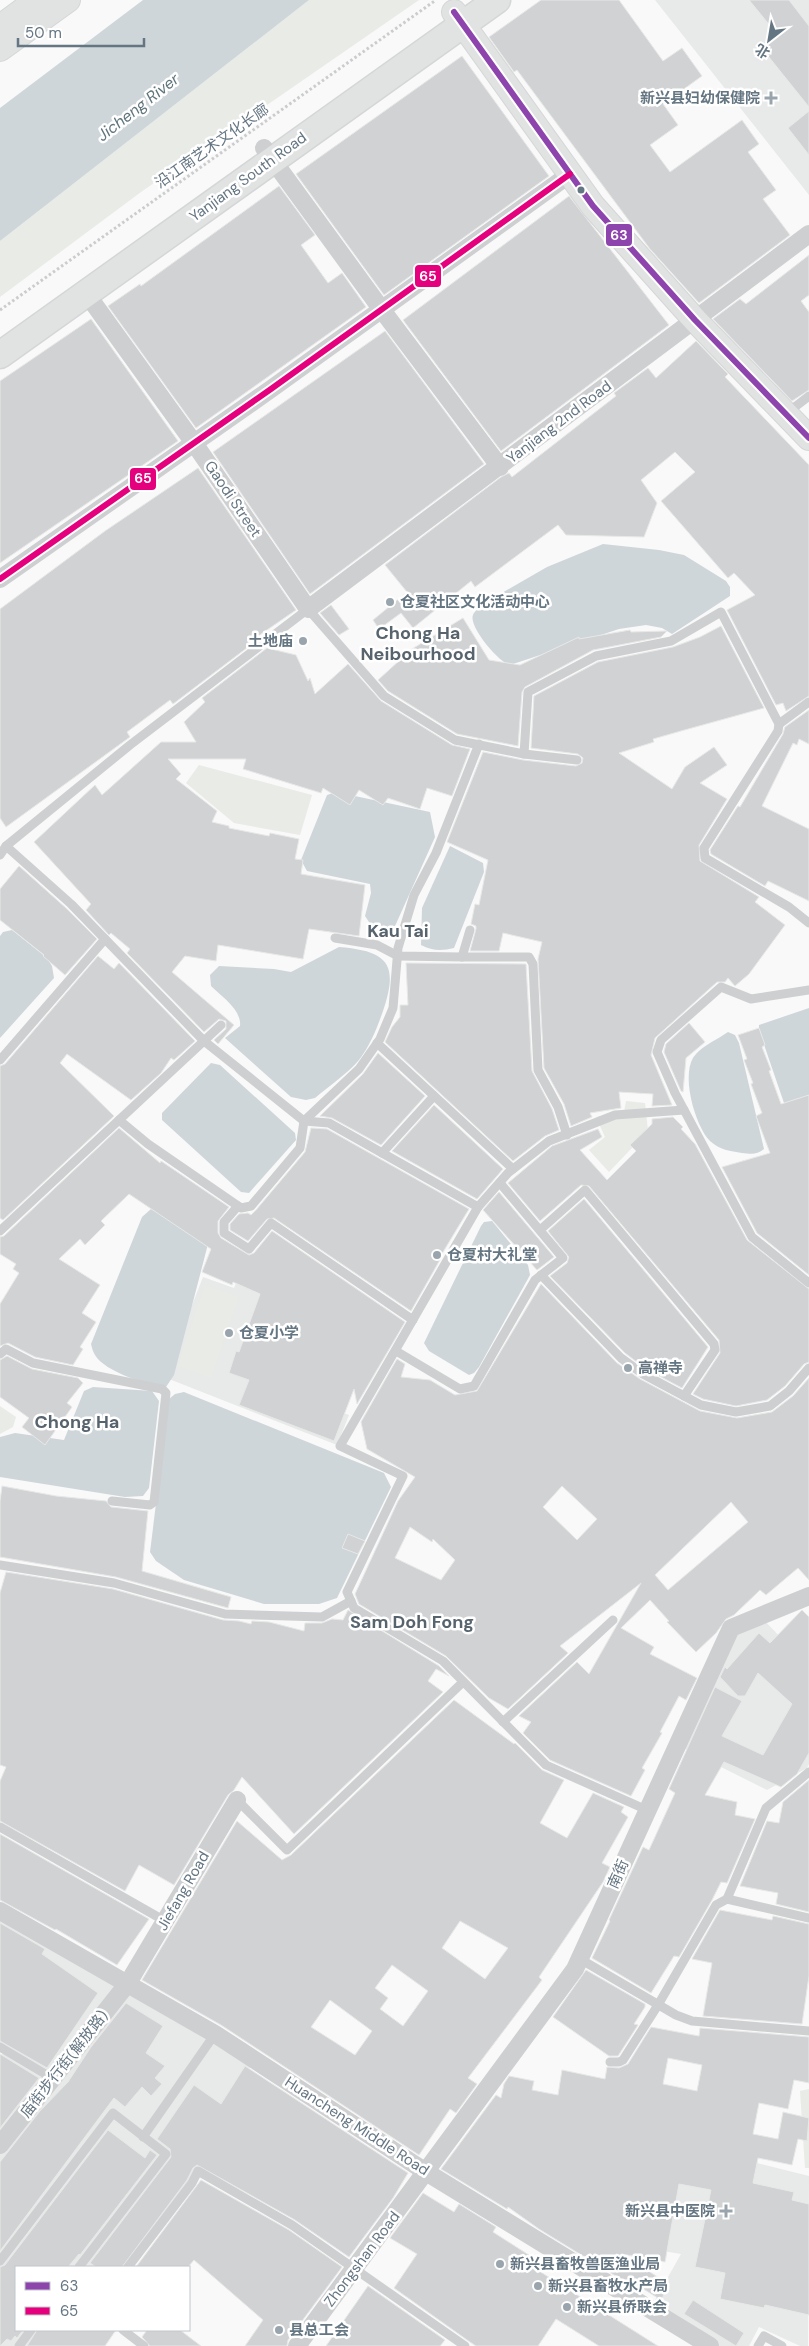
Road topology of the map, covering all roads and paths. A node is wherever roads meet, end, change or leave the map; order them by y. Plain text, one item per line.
1 (37, 0) edge
2 (68, 0) edge
3 (497, 0) edge
4 (456, 9) edge
5 (0, 27) edge
6 (0, 49) edge
7 (268, 154) junction
8 (570, 174) junction
9 (809, 234) edge
10 (86, 293) junction
11 (0, 310) edge
12 (382, 310) junction
13 (695, 320) junction
14 (0, 335) edge
15 (0, 354) edge
16 (809, 396) edge
17 (786, 414) junction
18 (809, 438) edge
19 (194, 443) junction
20 (500, 467) junction
21 (0, 579) edge
22 (308, 609) junction
23 (809, 702) edge
24 (779, 724) junction
25 (478, 744) junction
26 (524, 754) junction
27 (577, 760) dead end
28 (6, 846) junction
29 (0, 855) edge
30 (809, 923) edge
31 (470, 930) dead end
32 (335, 938) dead end
33 (105, 939) junction
34 (398, 956) junction
35 (462, 957) junction
36 (809, 990) edge
37 (221, 1025) dead end
38 (204, 1041) junction
39 (377, 1043) junction
40 (0, 1060) edge
41 (434, 1096) junction
42 (684, 1110) junction
43 (119, 1120) junction
44 (304, 1121) junction
45 (566, 1135) junction
46 (382, 1153) junction
47 (513, 1170) junction
48 (500, 1183) junction
49 (238, 1206) junction
50 (478, 1207) junction
51 (540, 1230) junction
52 (0, 1231) edge
53 (541, 1275) junction
54 (809, 1283) edge
55 (413, 1320) junction
56 (396, 1350) junction
57 (0, 1354) edge
58 (809, 1368) edge
59 (684, 1396) junction
60 (112, 1501) dead end
61 (0, 1564) edge
62 (809, 1596) edge
63 (351, 1601) junction
64 (613, 1620) dead end
65 (463, 1682) junction
66 (503, 1722) junction
67 (809, 1772) edge
68 (237, 1800) joint
69 (647, 1810) junction
70 (0, 1827) edge
71 (727, 1899) junction
72 (0, 1910) edge
73 (809, 1918) edge
74 (165, 1921) junction
75 (580, 1959) junction
76 (128, 1983) junction
77 (658, 2005) junction
78 (809, 2031) edge
79 (215, 2034) junction
80 (0, 2046) edge
81 (610, 2062) dead end
82 (52, 2078) junction
83 (144, 2137) junction
84 (0, 2145) edge
85 (426, 2172) junction
86 (0, 2261) edge
87 (80, 2266) edge
88 (129, 2266) edge
89 (355, 2268) junction
90 (30, 2331) edge
91 (124, 2331) edge
92 (19, 2346) edge
93 (144, 2346) edge
94 (297, 2346) edge
95 (465, 2346) edge
96 (710, 2346) edge
97 (758, 2346) edge
98 (782, 2346) edge

1 - 5 street
2 - 6 street
3 - 4 main road, Yanjiang South Road
4 - 7 main road, Yanjiang South Road
4 - 8 street
4 - 11 path, 沿江南艺术文化长廊
7 - 10 main road, Yanjiang South Road
7 - 12 street
7 - 14 main road, Yanjiang South Road
8 - 12 street
8 - 13 street
9 - 13 street, Yanjiang 2nd Road
10 - 15 main road, Yanjiang South Road
10 - 19 street, Gaodi Street
12 - 19 street
12 - 20 street
13 - 17 street
13 - 20 street, Yanjiang 2nd Road
16 - 17 lane
17 - 18 street
19 - 21 street
19 - 22 street, Gaodi Street
20 - 22 street, Yanjiang 2nd Road
22 - 25 lane
22 - 28 lane
23 - 24 lane
24 - 26 lane
24 - 30 lane
25 - 26 lane
25 - 34 lane
26 - 27 lane
28 - 29 lane
28 - 33 lane
31 - 35 lane
32 - 34 lane
33 - 38 lane
33 - 40 lane
34 - 35 lane
34 - 39 lane
35 - 45 lane
36 - 42 lane
37 - 38 lane
38 - 43 lane
38 - 44 lane
39 - 41 lane
39 - 44 lane
41 - 46 lane
41 - 47 lane
42 - 45 lane
42 - 54 lane
43 - 49 lane
43 - 52 lane
44 - 46 lane
44 - 49 lane
45 - 47 lane
46 - 50 lane
47 - 48 lane
48 - 50 lane
48 - 51 lane
49 - 55 lane
50 - 55 lane
51 - 53 lane
51 - 59 lane
53 - 56 lane
53 - 59 lane
55 - 56 lane
56 - 63 lane
57 - 60 lane
58 - 59 lane
61 - 63 lane
62 - 69 street, 南街
63 - 65 lane
64 - 66 lane
65 - 66 lane
65 - 68 lane
66 - 69 lane
67 - 71 lane
68 - 74 street, Jiefang Road
69 - 75 street, 南街
70 - 74 lane
71 - 73 lane
71 - 77 lane
72 - 76 street, Huancheng Middle Road
74 - 76 street, Jiefang Road
75 - 77 lane
75 - 85 street, 南街
76 - 79 street, Huancheng Middle Road
76 - 82 street, 庙街步行街(解放路)
77 - 78 lane
77 - 81 lane
79 - 83 lane
79 - 85 street, Huancheng Middle Road
80 - 82 lane
82 - 84 street, 庙街步行街(解放路)
83 - 86 lane
83 - 87 lane
85 - 89 street, Zhongshan Road
85 - 96 street, Huancheng Middle Road
88 - 89 lane
89 - 94 street, Zhongshan Road
89 - 95 lane
90 - 92 lane
91 - 93 lane
97 - 98 lane

